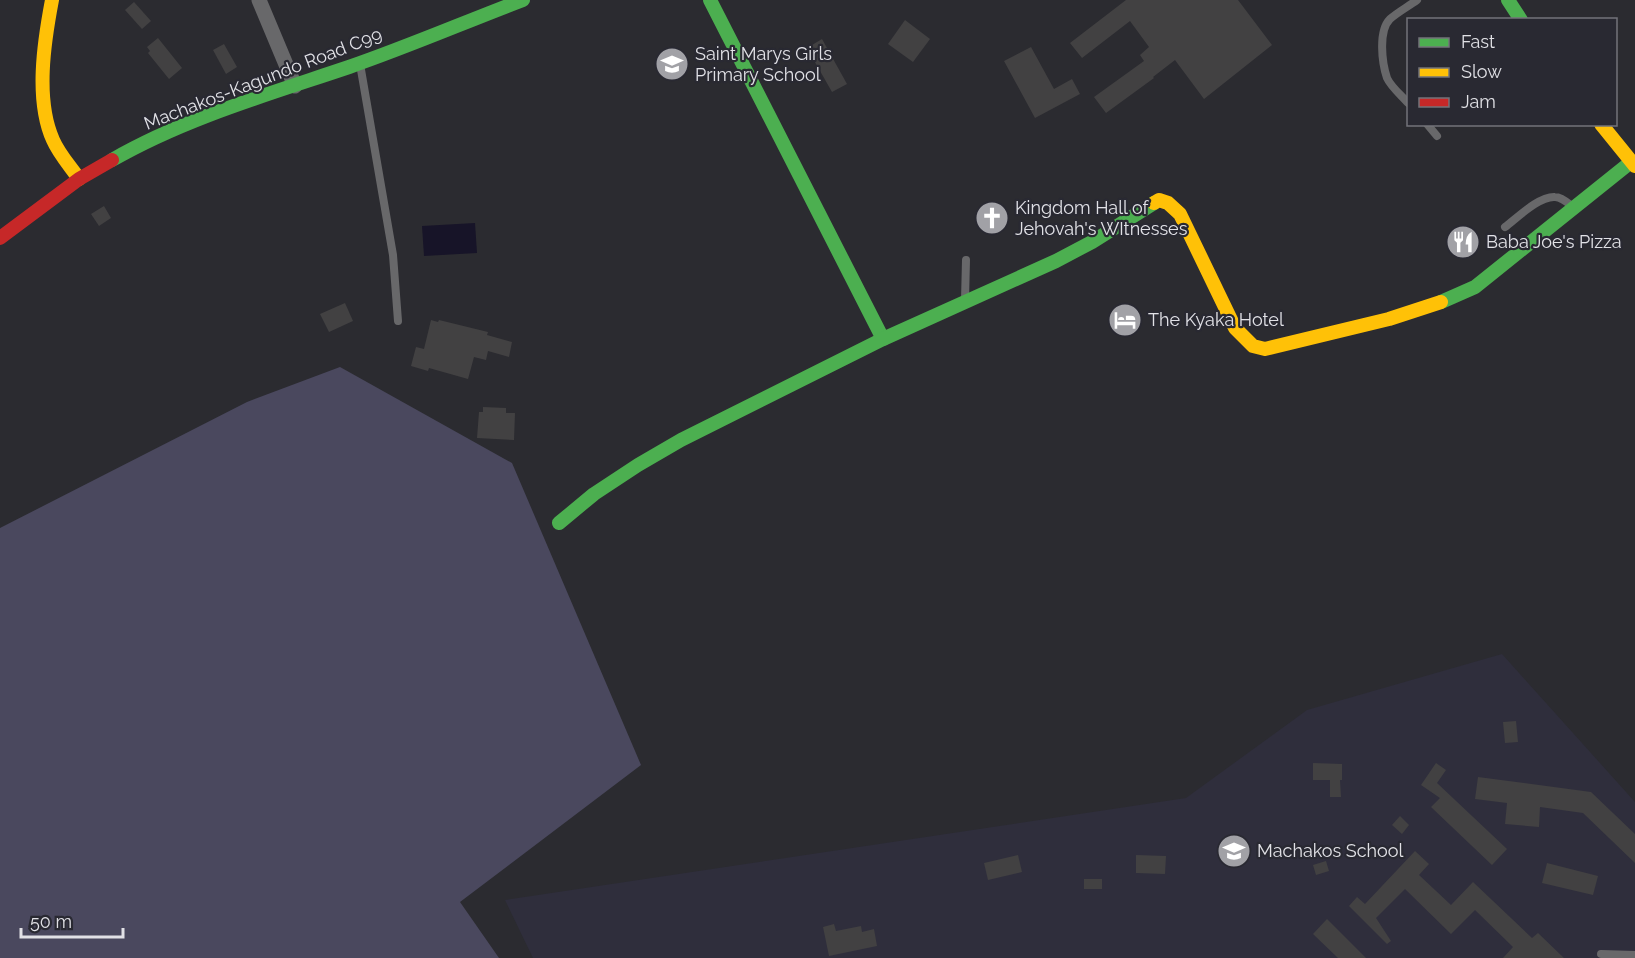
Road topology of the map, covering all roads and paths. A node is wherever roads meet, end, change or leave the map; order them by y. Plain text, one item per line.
1 (52, 0) edge
2 (259, 0) edge
3 (523, 0) edge
4 (710, 0) edge
5 (1417, 0) edge
6 (1508, 0) edge
7 (1520, 18) edge
8 (360, 63) junction
9 (295, 86) junction
10 (1407, 102) edge
11 (1429, 126) edge
12 (1603, 126) edge
13 (1437, 136) dead end
14 (1633, 164) edge
15 (79, 179) junction
16 (1573, 206) junction
17 (1505, 227) dead end
18 (0, 238) edge
19 (966, 260) dead end
20 (965, 302) junction
21 (398, 321) dead end
22 (883, 339) junction
23 (559, 523) dead end
24 (1601, 954) dead end
25 (1635, 956) edge

1 - 15 main road
2 - 9 street
3 - 8 main road, Machakos-Kagundo Road C99
4 - 22 main road
5 - 10 lane
6 - 7 main road
8 - 9 main road, Machakos-Kagundo Road C99
8 - 21 lane
9 - 15 main road, Machakos-Kagundo Road C99
11 - 13 lane
12 - 14 main road
14 - 16 main road
15 - 18 main road, Machakos-Kagundo Road C99
16 - 17 lane
16 - 20 main road
19 - 20 lane
20 - 22 main road
22 - 23 main road
24 - 25 lane

